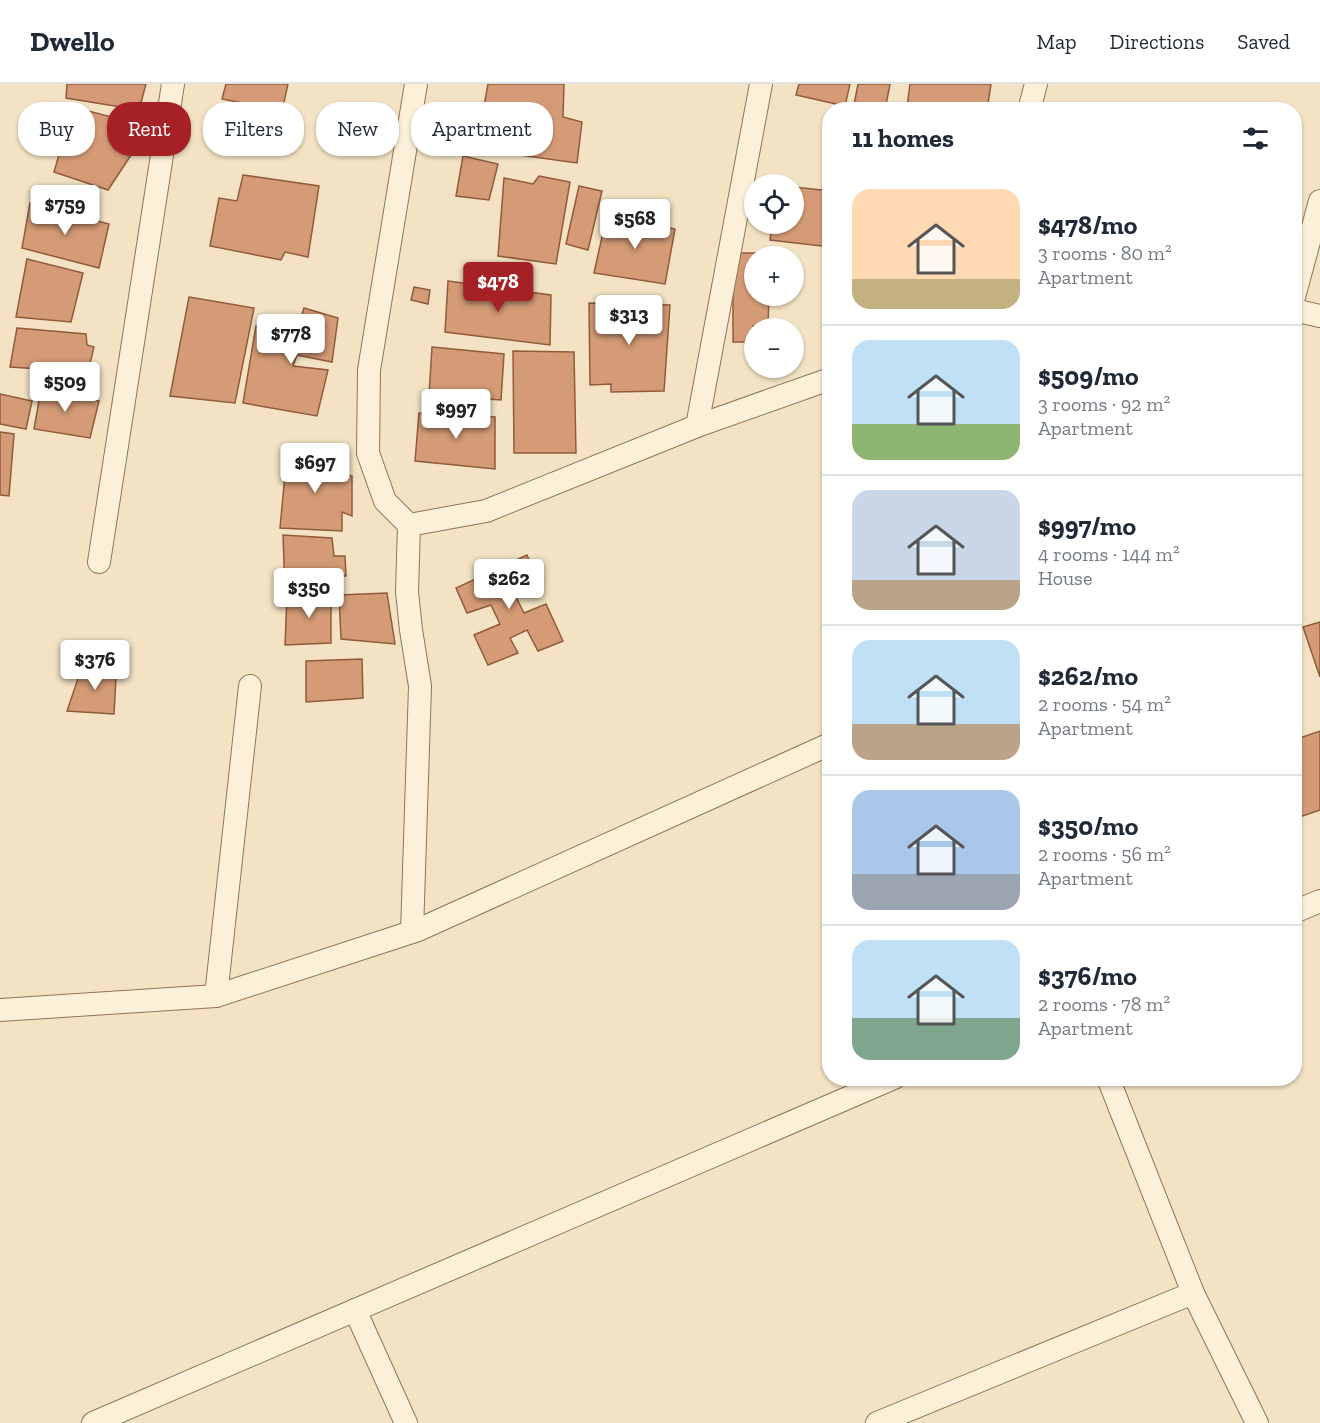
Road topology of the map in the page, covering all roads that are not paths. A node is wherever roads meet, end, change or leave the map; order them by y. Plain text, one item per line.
1 (173, 84) edge
2 (416, 84) edge
3 (761, 84) edge
4 (1036, 84) edge
5 (1031, 102) edge
6 (1320, 201) edge
7 (1302, 267) edge
8 (1302, 312) edge
9 (1320, 316) edge
10 (822, 382) edge
11 (697, 426) junction
12 (409, 525) junction
13 (99, 562) dead end
14 (250, 686) dead end
15 (822, 748) edge
16 (1320, 902) edge
17 (1302, 909) edge
18 (412, 932) junction
19 (216, 996) junction
20 (0, 1010) edge
21 (875, 1086) edge
22 (1111, 1086) edge
23 (1193, 1293) junction
24 (355, 1310) junction
25 (93, 1423) edge
26 (406, 1423) edge
27 (877, 1423) edge
28 (1257, 1423) edge

1 - 13 street
2 - 12 street
3 - 11 street
4 - 5 street
6 - 7 street
8 - 9 street
10 - 11 street
11 - 12 street
12 - 18 street
14 - 19 street
15 - 18 street
16 - 17 street
18 - 19 street
19 - 20 street
21 - 24 street
22 - 23 street
23 - 27 street
23 - 28 street
24 - 25 street
24 - 26 street

